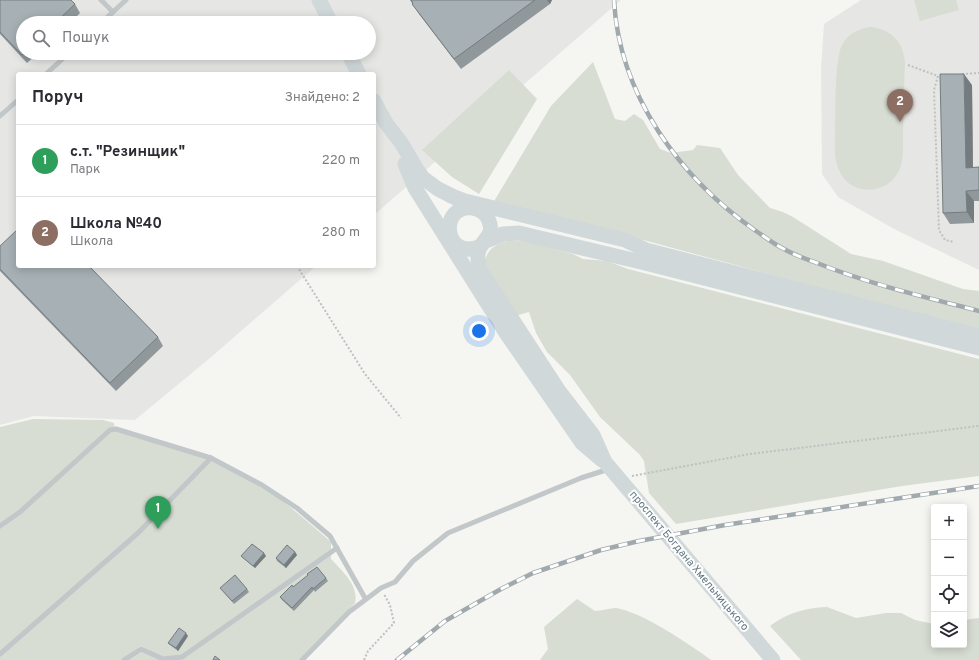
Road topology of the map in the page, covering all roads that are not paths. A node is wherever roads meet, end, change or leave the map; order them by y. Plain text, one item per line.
1 (101, 0) edge
2 (126, 0) edge
3 (319, 0) edge
4 (113, 12) junction
5 (109, 16) edge
6 (327, 16) edge
7 (61, 60) edge
8 (352, 60) edge
9 (48, 72) edge
10 (358, 72) edge
11 (16, 102) edge
12 (379, 113) edge
13 (0, 116) edge
14 (404, 164) junction
15 (449, 195) junction
16 (478, 210) junction
17 (452, 238) junction
18 (483, 244) junction
19 (646, 250) junction
20 (459, 260) junction
21 (979, 336) edge
22 (979, 348) edge
23 (211, 458) junction
24 (612, 470) junction
25 (0, 526) edge
26 (337, 548) junction
27 (365, 598) junction
28 (0, 654) edge
29 (124, 660) edge
30 (162, 660) edge
31 (302, 660) edge
32 (773, 660) edge

1 - 4 lane
2 - 4 lane
3 - 6 main road
4 - 5 lane
7 - 9 lane
8 - 10 main road
11 - 13 lane
12 - 14 main road, проспект Богдана Хмельницького
12 - 15 main road, проспект Богдана Хмельницького
14 - 17 main road, проспект Богдана Хмельницького
14 - 20 main road, проспект Богдана Хмельницького
15 - 16 main road, проспект Богдана Хмельницького
15 - 19 main road
16 - 17 main road
16 - 18 main road, проспект Богдана Хмельницького
16 - 19 main road
17 - 18 main road
17 - 20 main road, проспект Богдана Хмельницького
18 - 22 main road
18 - 24 main road, проспект Богдана Хмельницького
19 - 21 main road
20 - 24 main road, проспект Богдана Хмельницького
23 - 25 lane
23 - 26 lane
23 - 28 lane
24 - 27 lane
24 - 32 main road, проспект Богдана Хмельницького
26 - 27 lane
26 - 30 lane
27 - 31 lane
29 - 30 lane

